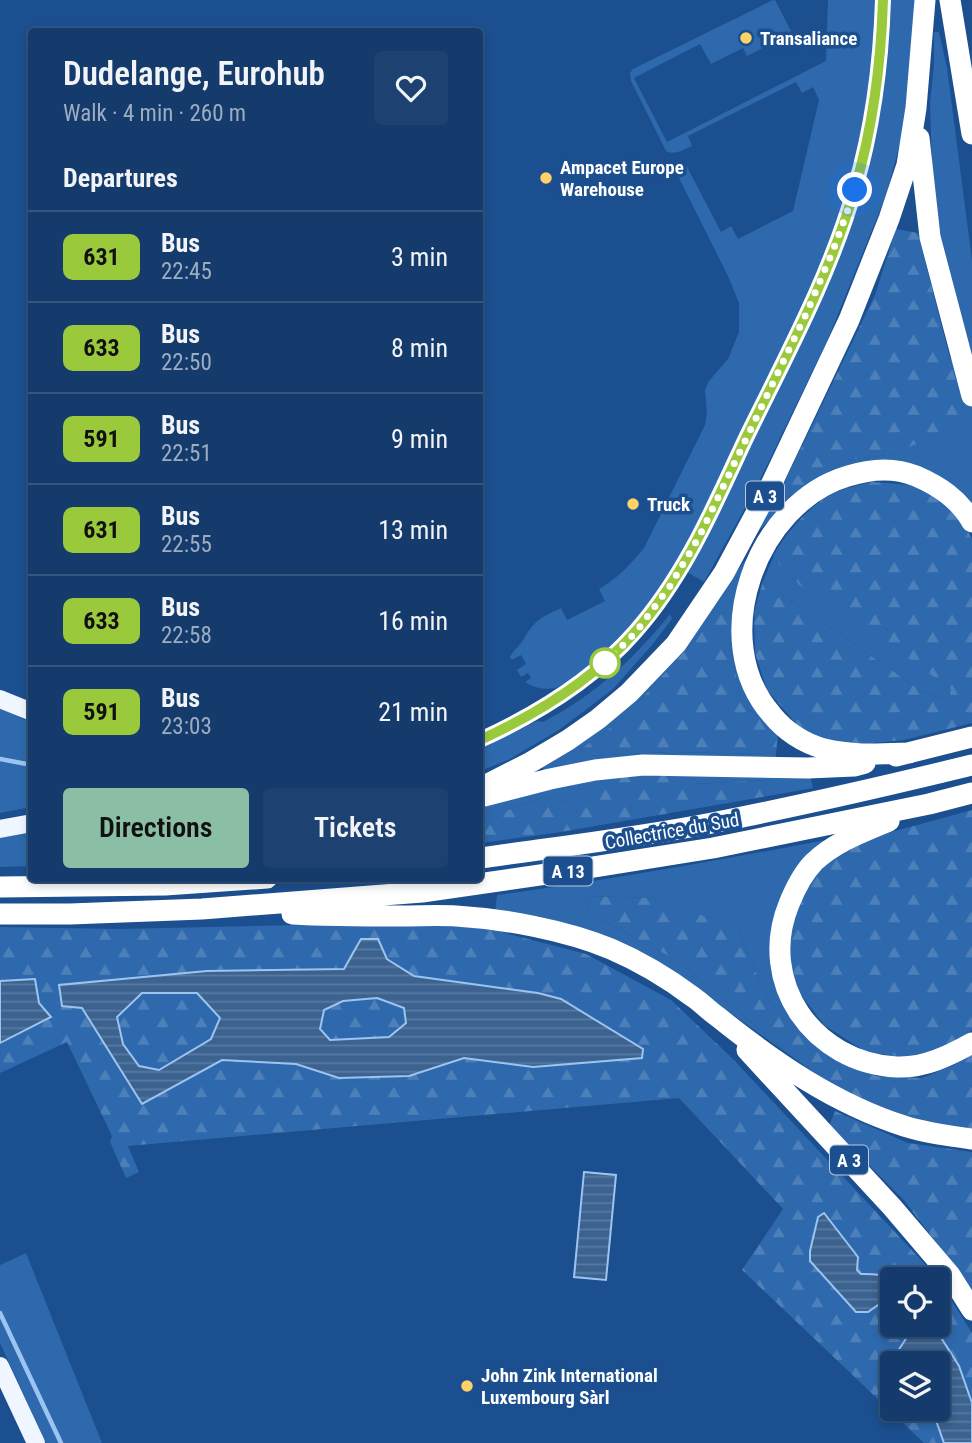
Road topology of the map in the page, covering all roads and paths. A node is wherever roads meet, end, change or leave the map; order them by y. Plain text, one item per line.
1 (883, 0) edge
2 (925, 0) edge
3 (950, 0) edge
4 (916, 108) junction
5 (972, 135) edge
6 (972, 396) edge
7 (972, 522) edge
8 (0, 699) edge
9 (28, 712) edge
10 (972, 737) edge
11 (483, 738) edge
12 (909, 753) junction
13 (972, 765) edge
14 (483, 786) edge
15 (972, 793) edge
16 (483, 796) edge
17 (929, 804) junction
18 (28, 824) edge
19 (0, 829) edge
20 (483, 858) edge
21 (82, 882) edge
22 (209, 882) edge
23 (0, 887) edge
24 (56, 887) junction
25 (202, 909) junction
26 (0, 914) edge
27 (718, 1017) junction
28 (972, 1043) edge
29 (972, 1139) edge
30 (972, 1310) edge
31 (0, 1366) edge
32 (36, 1443) edge

1 - 11 main road
2 - 4 highway, A 3
3 - 5 highway
4 - 6 highway, A 3
4 - 14 highway, A 3
7 - 12 highway
8 - 9 main road
10 - 12 highway
12 - 16 highway
13 - 20 highway, Collectrice du Sud / A 13
15 - 17 highway, Collectrice du Sud / A 13
17 - 25 highway, Collectrice du Sud / A 13
17 - 28 highway
18 - 19 main road
21 - 24 highway
22 - 24 highway
23 - 24 highway
25 - 26 highway, Collectrice du Sud / A 13
25 - 27 highway, A 3
27 - 29 highway, A 3
27 - 30 highway, A 3
31 - 32 main road

